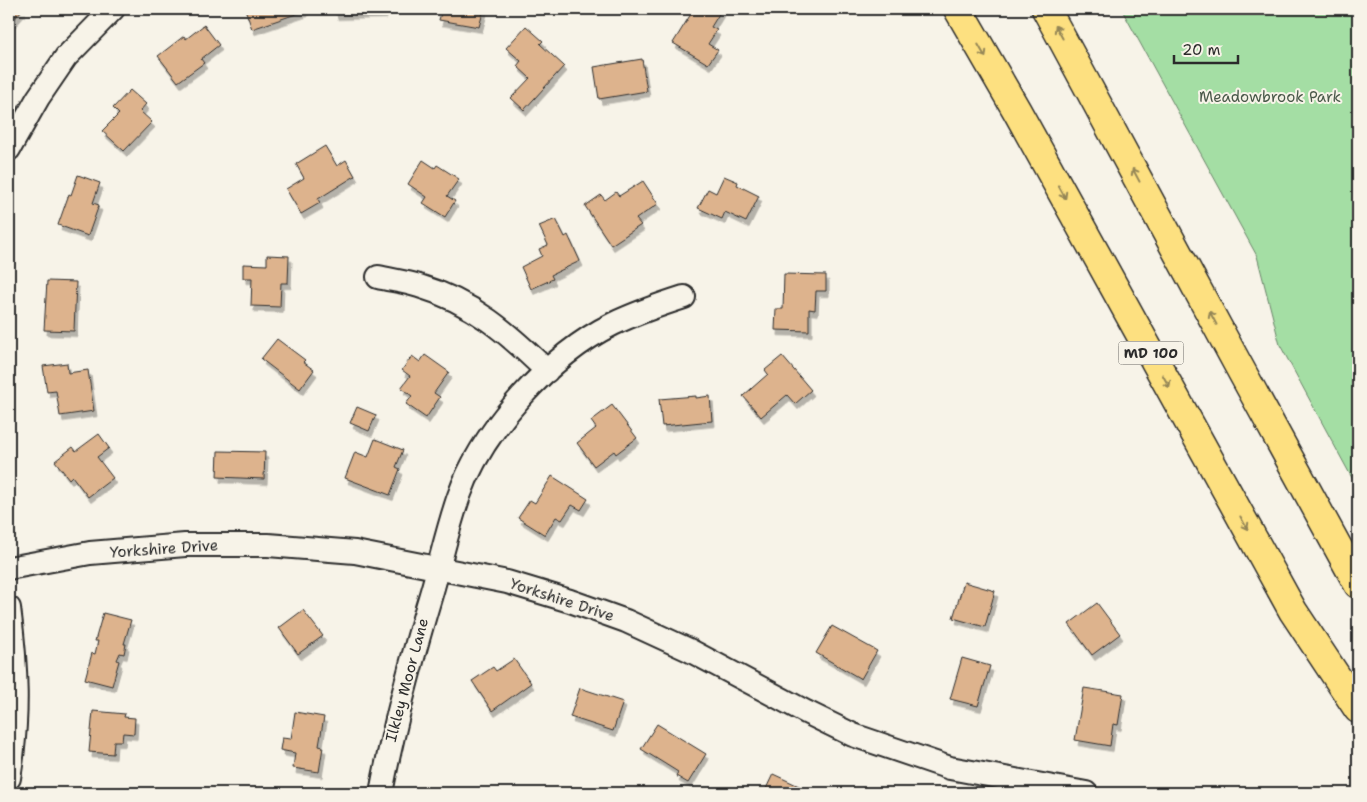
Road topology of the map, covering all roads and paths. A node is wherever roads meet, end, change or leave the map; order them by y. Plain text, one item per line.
1 (113, 9) edge
2 (958, 9) edge
3 (1046, 9) edge
4 (9, 149) edge
5 (378, 277) dead end
6 (684, 297) dead end
7 (1236, 361) junction
8 (547, 371) junction
9 (9, 568) edge
10 (439, 568) junction
11 (1358, 569) edge
12 (1358, 584) edge
13 (9, 608) edge
14 (1358, 709) edge
15 (9, 778) edge
16 (381, 793) edge
17 (1086, 793) edge

1 - 4 street
2 -> 14 highway, MD 100
7 -> 3 highway
5 - 8 street
6 - 8 street, Ilkley Moor Lane
7 - 11 highway
7 - 12 highway
8 - 10 street, Ilkley Moor Lane
9 - 10 street, Yorkshire Drive
10 - 16 street, Ilkley Moor Lane
10 - 17 street, Yorkshire Drive
13 - 15 street

